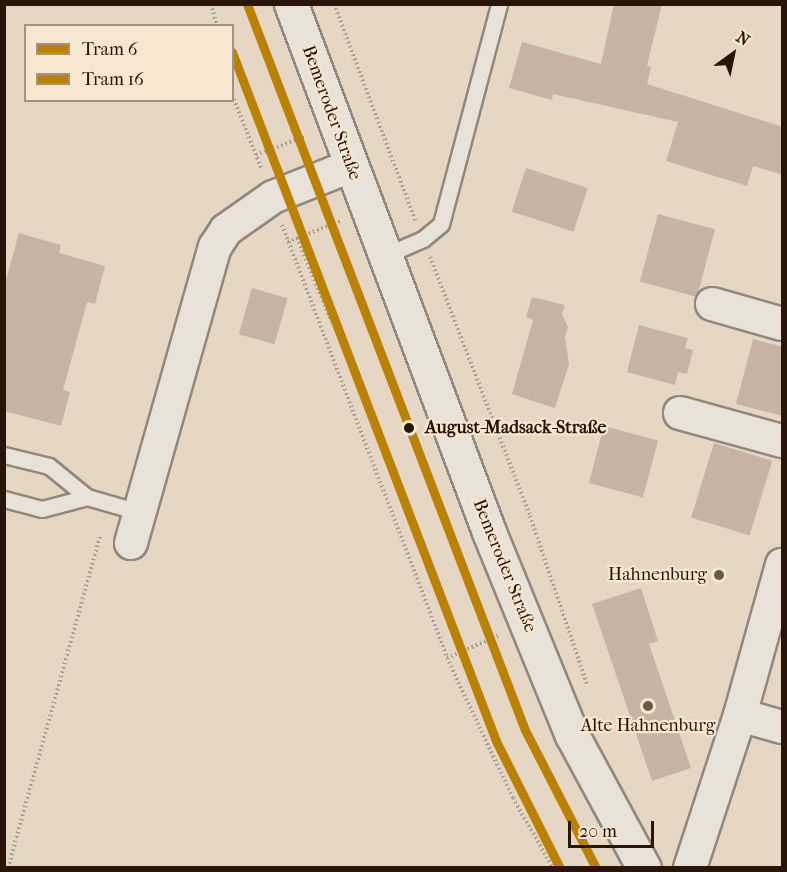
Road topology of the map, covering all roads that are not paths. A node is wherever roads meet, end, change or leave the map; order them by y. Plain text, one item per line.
1 (291, 4) edge
2 (500, 4) edge
3 (351, 166) junction
4 (387, 255) junction
5 (712, 304) dead end
6 (783, 324) edge
7 (680, 413) dead end
8 (783, 441) edge
9 (4, 455) edge
10 (87, 497) junction
11 (4, 499) edge
12 (139, 512) junction
13 (131, 543) dead end
14 (783, 564) edge
15 (740, 715) junction
16 (783, 727) edge
17 (644, 867) edge
18 (690, 867) edge

1 - 3 main road, Bemeroder Straße
2 - 4 lane
3 - 4 main road, Bemeroder Straße
3 - 12 street
4 - 17 main road, Bemeroder Straße
5 - 6 street
7 - 8 street
9 - 10 lane
10 - 11 lane
10 - 12 lane
12 - 13 street
14 - 15 street
15 - 16 street
15 - 18 street

